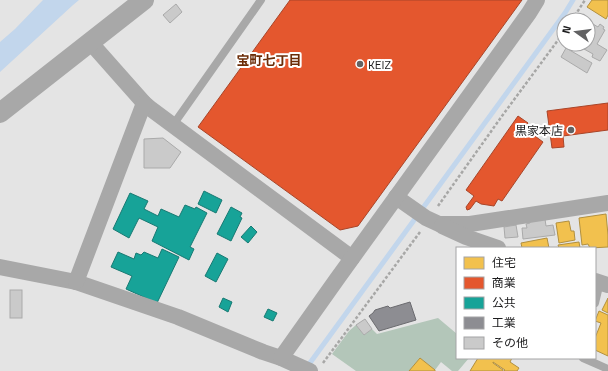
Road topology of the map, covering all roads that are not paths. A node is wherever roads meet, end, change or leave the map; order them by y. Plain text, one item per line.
1 (144, 0) edge
2 (261, 0) edge
3 (536, 0) edge
4 (90, 42) junction
5 (144, 103) junction
6 (0, 113) edge
7 (173, 125) junction
8 (401, 201) junction
9 (608, 203) edge
10 (432, 221) junction
11 (495, 247) edge
12 (352, 258) junction
13 (0, 267) edge
14 (76, 282) junction
15 (601, 283) edge
16 (596, 300) edge
17 (585, 359) edge
18 (288, 361) junction
19 (316, 368) edge
20 (608, 369) edge

1 - 4 street
2 - 7 lane
3 - 8 street
4 - 5 street
4 - 6 street
5 - 7 street
5 - 14 street
7 - 12 street
8 - 10 street
8 - 12 street
9 - 10 street
10 - 11 street
12 - 18 street
13 - 14 street
14 - 18 street
15 - 16 lane
17 - 20 lane
18 - 19 street

